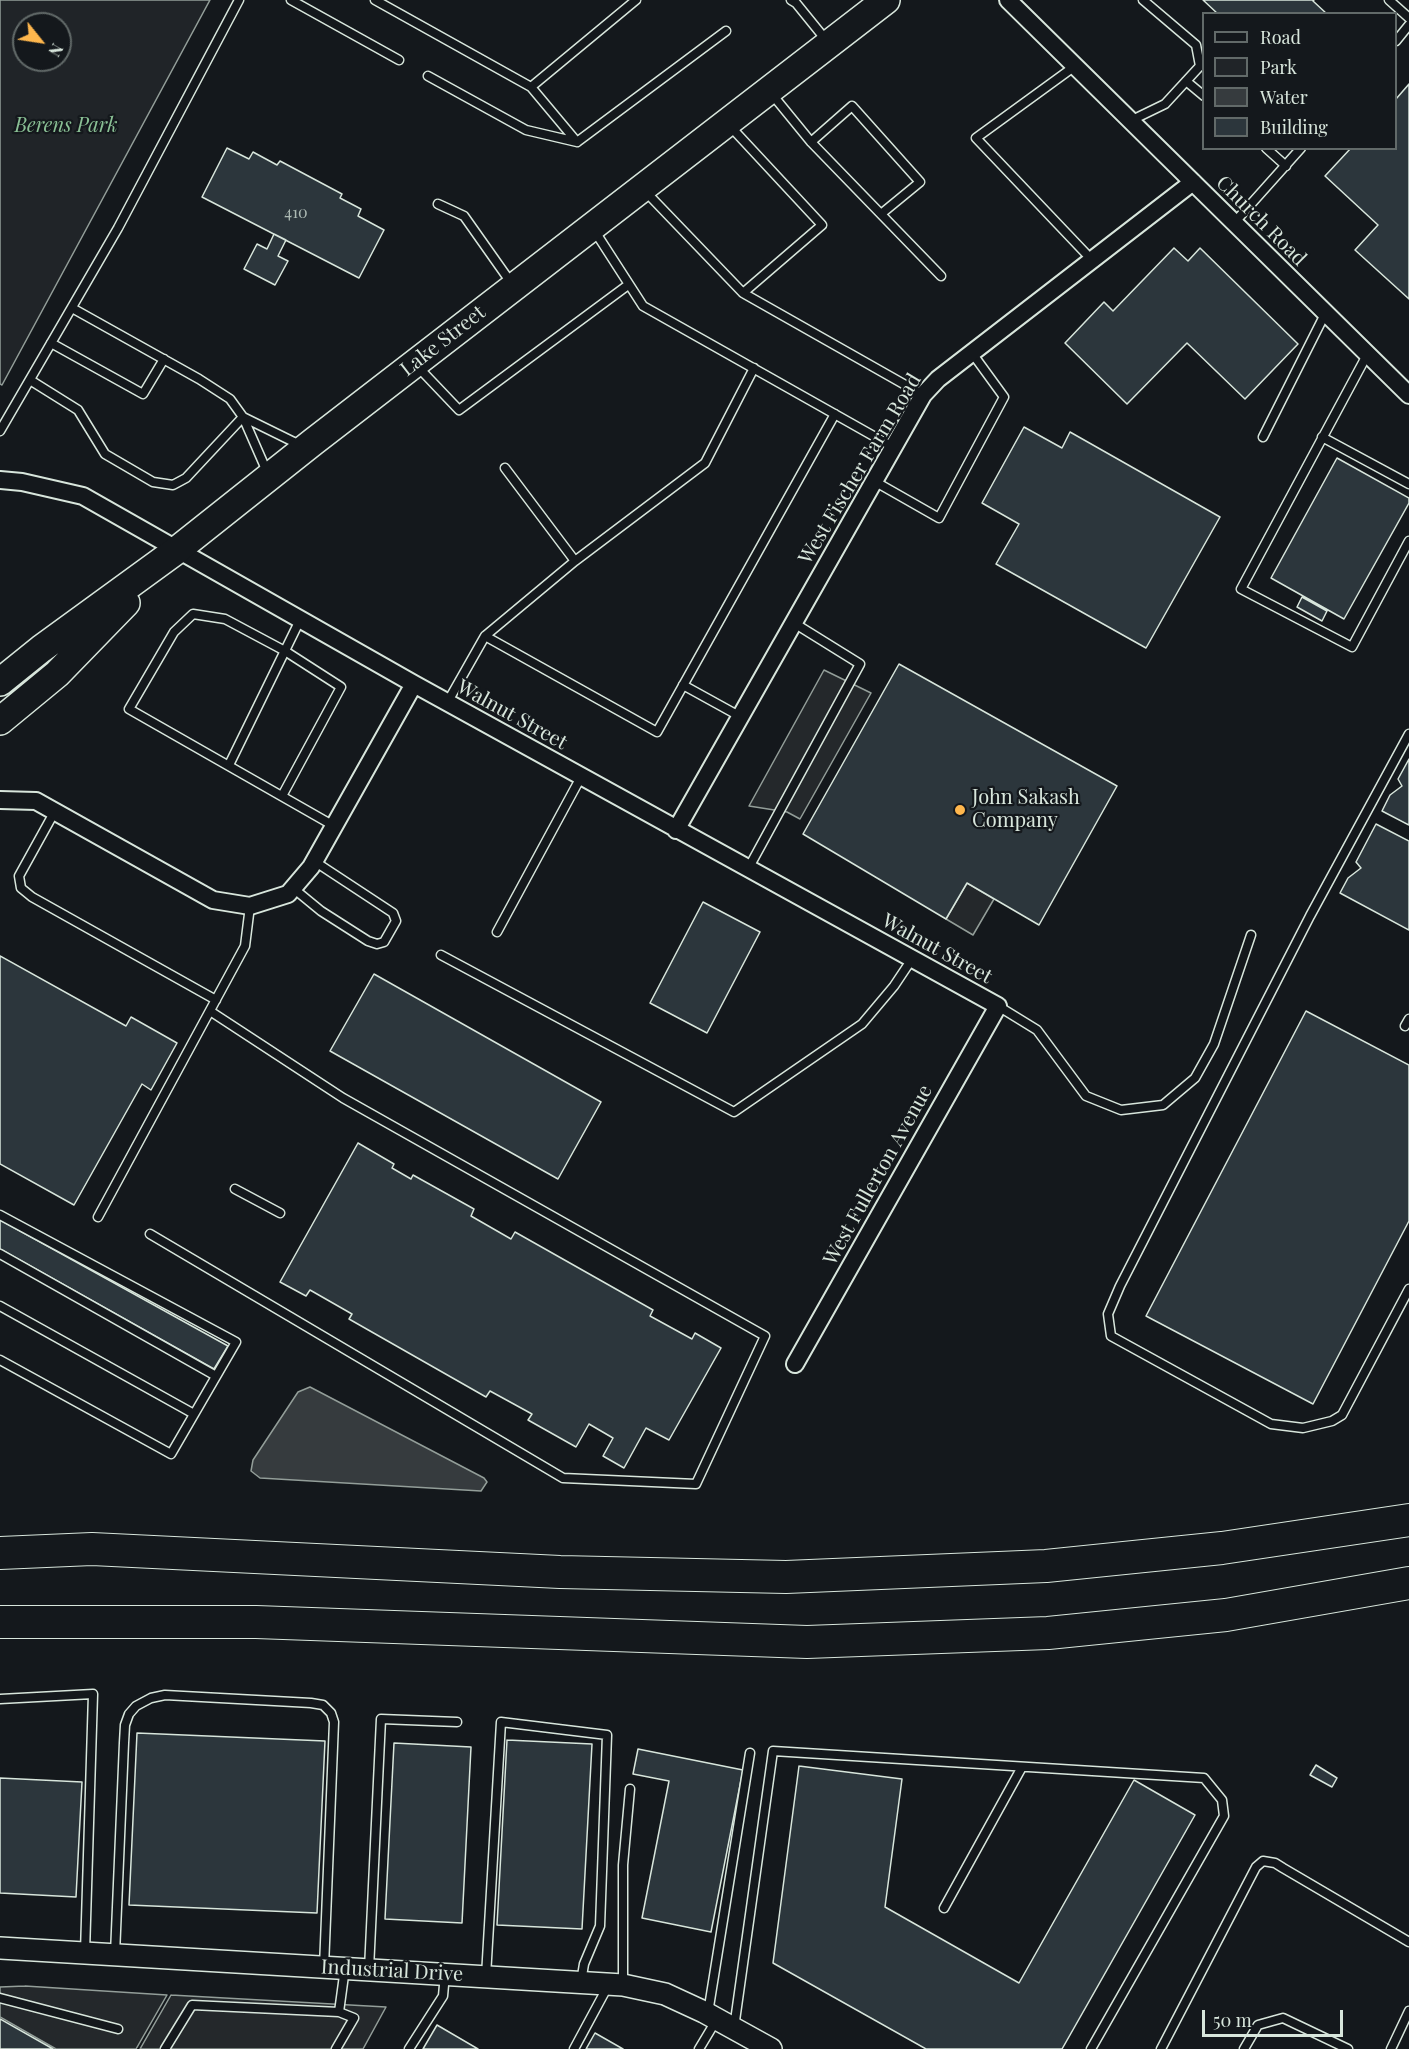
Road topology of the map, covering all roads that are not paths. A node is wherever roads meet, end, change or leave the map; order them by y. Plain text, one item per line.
1 (239, 0) edge
2 (291, 0) edge
3 (375, 0) edge
4 (636, 0) edge
5 (791, 0) edge
6 (1008, 0) edge
7 (1143, 0) edge
8 (1389, 0) edge
9 (873, 7) edge
10 (1409, 18) edge
11 (1409, 25) edge
12 (726, 31) dead end
13 (1397, 39) edge
14 (829, 44) junction
15 (399, 60) dead end
16 (1075, 66) junction
17 (428, 76) dead end
18 (1186, 81) junction
19 (531, 87) junction
20 (769, 90) junction
21 (1202, 95) edge
22 (1130, 121) junction
23 (727, 122) junction
24 (577, 142) junction
25 (811, 142) junction
26 (1268, 150) edge
27 (1299, 150) edge
28 (1286, 166) junction
29 (1193, 182) junction
30 (642, 188) junction
31 (438, 204) dead end
32 (881, 214) junction
33 (1234, 223) junction
34 (591, 227) junction
35 (1092, 260) junction
36 (941, 276) dead end
37 (628, 285) junction
38 (514, 286) junction
39 (742, 293) junction
40 (72, 308) junction
41 (1325, 314) junction
42 (51, 343) junction
43 (972, 353) junction
44 (1366, 355) junction
45 (164, 359) junction
46 (415, 363) junction
47 (754, 368) junction
48 (30, 380) junction
49 (923, 395) junction
50 (1409, 395) edge
51 (836, 414) junction
52 (243, 417) junction
53 (0, 431) edge
54 (1263, 437) dead end
55 (1322, 437) junction
56 (893, 447) junction
57 (305, 448) junction
58 (505, 468) dead end
59 (269, 476) junction
60 (0, 480) edge
61 (874, 481) junction
62 (1409, 484) edge
63 (1409, 541) edge
64 (177, 550) junction
65 (575, 561) junction
66 (300, 620) junction
67 (794, 623) junction
68 (485, 636) junction
69 (285, 651) junction
70 (0, 682) edge
71 (414, 684) junction
72 (683, 686) junction
73 (447, 703) junction
74 (741, 717) junction
75 (0, 722) edge
76 (1409, 734) edge
77 (229, 765) junction
78 (581, 777) junction
79 (282, 796) junction
80 (0, 800) edge
81 (55, 812) junction
82 (334, 826) junction
83 (676, 830) junction
84 (314, 861) junction
85 (748, 869) junction
86 (293, 888) junction
87 (250, 906) junction
88 (496, 932) dead end
89 (1251, 935) dead end
90 (441, 955) dead end
91 (912, 959) junction
92 (216, 1000) junction
93 (998, 1006) junction
94 (210, 1011) junction
95 (235, 1189) dead end
96 (280, 1214) dead end
97 (0, 1215) edge
98 (98, 1217) dead end
99 (150, 1234) dead end
100 (0, 1254) edge
101 (1409, 1289) edge
102 (0, 1306) edge
103 (0, 1360) edge
104 (795, 1364) dead end
105 (216, 1377) junction
106 (194, 1414) junction
107 (1409, 1520) edge
108 (0, 1553) edge
109 (1409, 1582) edge
110 (0, 1622) edge
111 (0, 1699) edge
112 (457, 1722) dead end
113 (750, 1753) dead end
114 (1022, 1767) junction
115 (630, 1789) dead end
116 (945, 1908) dead end
117 (1409, 1942) edge
118 (0, 1948) edge
119 (85, 1952) junction
120 (115, 1954) junction
121 (335, 1967) junction
122 (369, 1969) junction
123 (445, 1974) junction
124 (485, 1976) junction
125 (581, 1982) junction
126 (616, 1984) junction
127 (0, 1998) edge
128 (1409, 2011) edge
129 (339, 2012) junction
130 (719, 2020) junction
131 (118, 2029) dead end
132 (165, 2049) edge
133 (336, 2049) edge
134 (410, 2049) edge
135 (574, 2049) edge
136 (699, 2049) edge
137 (771, 2049) edge
138 (1091, 2049) edge
139 (1161, 2049) edge
140 (1244, 2049) edge
141 (1348, 2049) edge
142 (1391, 2049) edge

1 - 40 lane
2 - 15 lane
3 - 19 lane
4 - 19 lane
5 - 14 lane
6 - 16 street, Church Road
7 - 18 lane
8 - 10 lane
9 - 14 main road, Lake Street
11 - 13 lane
12 - 24 lane
14 - 20 main road, Lake Street
16 - 22 street, Church Road
16 - 35 lane
17 - 24 lane
18 - 21 lane
18 - 22 lane
19 - 24 lane
20 - 23 main road, Lake Street
20 - 25 lane
22 - 29 street, Church Road
23 - 30 main road, Lake Street
23 - 39 lane
25 - 32 lane
25 - 32 lane
26 - 28 lane
27 - 28 lane
28 - 33 lane
29 - 33 street, Church Road
29 - 35 street, West Fischer Farm Road
30 - 34 main road, Lake Street
30 - 39 lane
31 - 38 lane
32 - 36 lane
33 - 41 street, Church Road
34 - 37 lane
34 - 38 main road, Lake Street
35 - 43 street, West Fischer Farm Road
37 - 46 lane
37 - 47 lane
38 - 46 main road, Lake Street
39 - 49 lane
40 - 42 lane
40 - 45 lane
41 - 44 street, Church Road
41 - 54 lane
42 - 45 lane
42 - 48 lane
43 - 49 street, West Fischer Farm Road
43 - 61 lane
44 - 50 street, Church Road
44 - 55 lane
45 - 52 lane
46 - 57 main road, Lake Street
47 - 51 lane
47 - 65 lane
48 - 52 lane
48 - 53 lane
49 - 56 street, West Fischer Farm Road
51 - 56 lane
51 - 72 lane
52 - 57 lane
52 - 59 lane
55 - 62 lane
55 - 63 lane
56 - 61 street, West Fischer Farm Road
57 - 59 main road, Lake Street
58 - 65 lane
59 - 64 main road, Lake Street
60 - 64 street, Walnut Street
61 - 67 street, West Fischer Farm Road
64 - 66 street, Walnut Street
64 - 70 main road, Lake Street
64 - 75 main road
65 - 68 lane
66 - 69 lane
66 - 71 street, Walnut Street
67 - 74 street, West Fischer Farm Road
67 - 85 lane
68 - 72 lane
68 - 73 lane
69 - 77 lane
69 - 77 lane
69 - 79 lane
71 - 73 street, Walnut Street
71 - 82 street
72 - 74 lane
73 - 78 street, Walnut Street
74 - 83 street, West Fischer Farm Road
76 - 101 lane
77 - 79 lane
78 - 83 street, Walnut Street
78 - 88 lane
79 - 82 lane
80 - 81 street
81 - 87 street
81 - 92 lane
82 - 84 street
83 - 85 street, Walnut Street
84 - 86 street
84 - 86 lane
85 - 91 street, Walnut Street
86 - 87 street
87 - 92 lane
89 - 93 lane
90 - 91 lane
91 - 93 street, Walnut Street
92 - 94 lane
93 - 104 street, West Fullerton Avenue
94 - 98 lane
94 - 99 lane
95 - 96 lane
97 - 105 lane
100 - 105 lane
102 - 106 lane
103 - 106 lane
105 - 106 lane
107 - 108 highway
109 - 110 highway
111 - 119 lane
112 - 122 lane
113 - 130 lane
114 - 116 lane
114 - 130 lane
114 - 138 lane
115 - 126 lane
117 - 139 lane
118 - 119 street, Industrial Drive
119 - 120 street, Industrial Drive
120 - 121 street, Industrial Drive
120 - 121 lane
121 - 122 street, Industrial Drive
121 - 129 lane
122 - 123 street, Industrial Drive
123 - 124 street, Industrial Drive
123 - 134 lane
124 - 125 street, Industrial Drive
124 - 125 lane
125 - 126 street, Industrial Drive
126 - 130 street, Industrial Drive
126 - 135 lane
127 - 131 lane
128 - 142 lane
129 - 132 lane
129 - 133 lane
130 - 136 lane
130 - 137 street, Industrial Drive
140 - 141 lane

